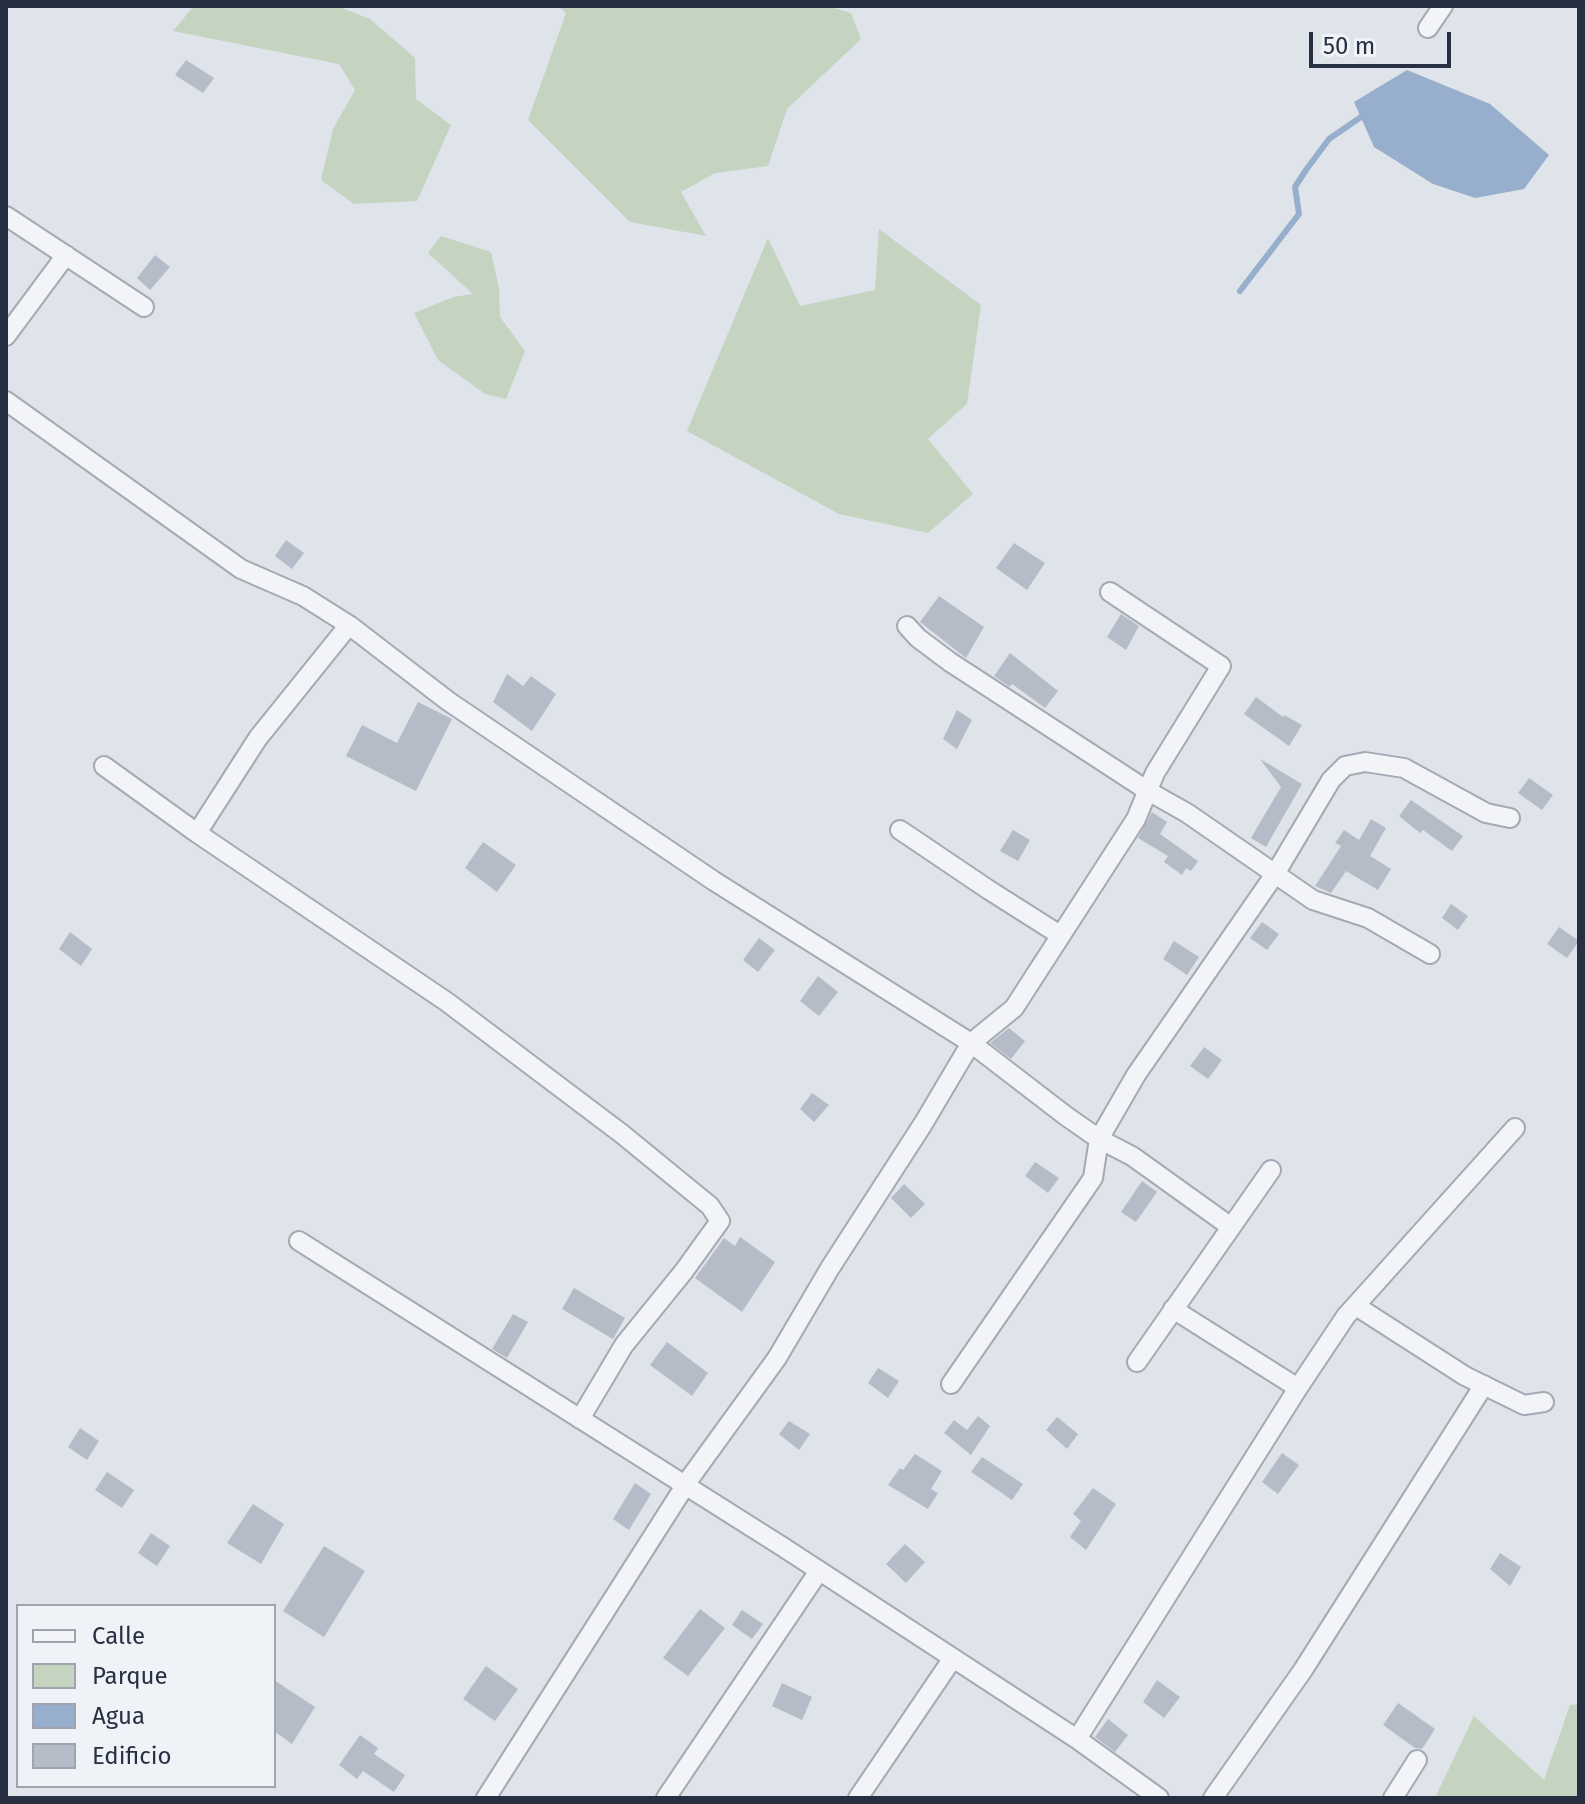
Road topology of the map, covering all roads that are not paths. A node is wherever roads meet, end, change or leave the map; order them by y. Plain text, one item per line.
1 (1443, 6) edge
2 (1428, 28) dead end
3 (6, 216) edge
4 (66, 255) junction
5 (144, 307) dead end
6 (6, 336) edge
7 (6, 401) edge
8 (1110, 592) dead end
9 (349, 625) junction
10 (907, 626) dead end
11 (104, 766) dead end
12 (1148, 791) junction
13 (1510, 818) dead end
14 (900, 830) dead end
15 (197, 833) junction
16 (1275, 874) junction
17 (1060, 935) junction
18 (1430, 954) dead end
19 (971, 1043) junction
20 (1515, 1128) dead end
21 (1099, 1139) junction
22 (1271, 1170) dead end
23 (1231, 1227) junction
24 (299, 1241) dead end
25 (1356, 1306) junction
26 (1173, 1309) junction
27 (1137, 1362) dead end
28 (951, 1384) dead end
29 (1484, 1385) junction
30 (1298, 1388) junction
31 (1544, 1402) dead end
32 (580, 1419) junction
33 (687, 1487) junction
34 (819, 1571) junction
35 (953, 1658) junction
36 (1077, 1739) junction
37 (1417, 1760) dead end
38 (486, 1798) edge
39 (666, 1798) edge
40 (858, 1798) edge
41 (1159, 1798) edge
42 (1213, 1798) edge
43 (1393, 1798) edge

1 - 2 street
3 - 4 street
4 - 5 street
4 - 6 street
7 - 9 street
8 - 12 street
9 - 15 street
9 - 19 street
10 - 12 street
11 - 15 street
12 - 16 street
12 - 17 street
13 - 16 street
14 - 17 street
15 - 32 street
16 - 18 street
16 - 21 street
17 - 19 street
19 - 21 street
19 - 33 street
20 - 25 street
21 - 23 street
21 - 28 street
22 - 23 street
23 - 26 street
24 - 32 street
25 - 29 street
25 - 30 street
26 - 27 street
26 - 30 street
29 - 31 street
29 - 42 street
30 - 36 street
32 - 33 street
33 - 34 street
33 - 38 street
34 - 35 street
34 - 39 street
35 - 36 street
35 - 40 street
36 - 41 street
37 - 43 street

